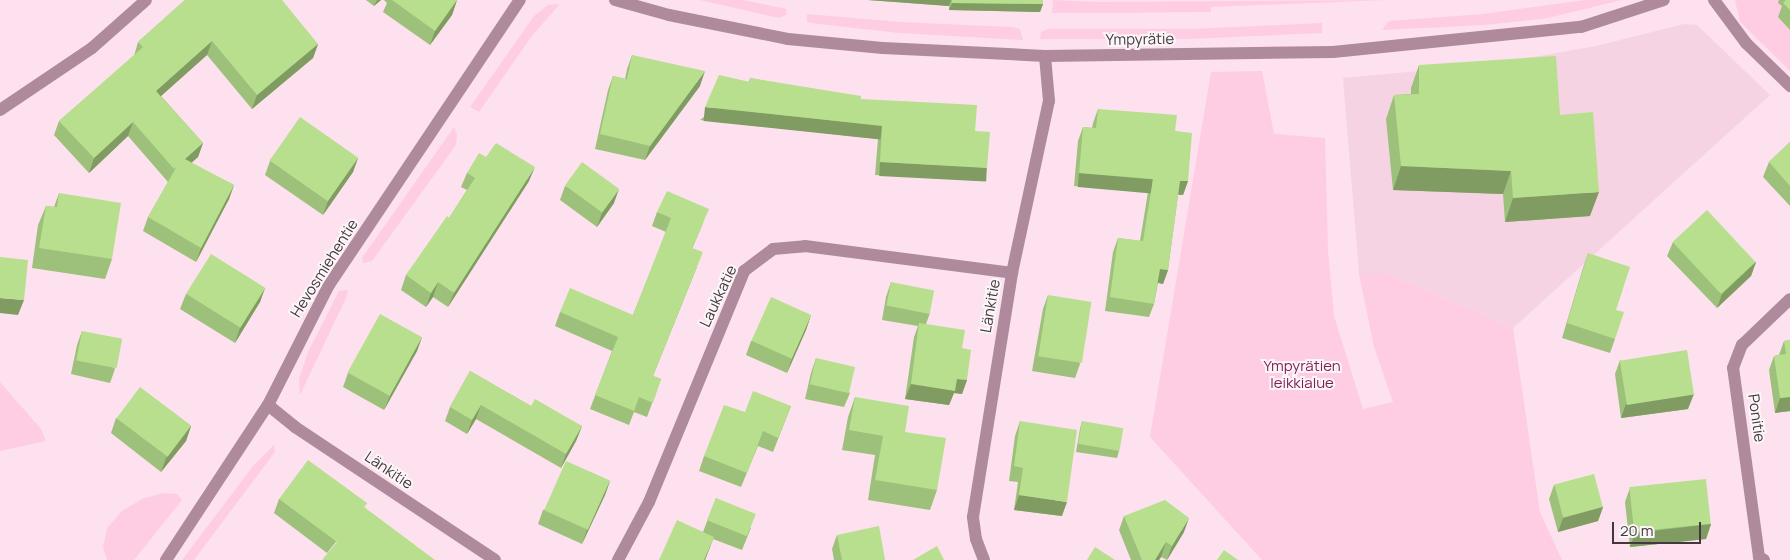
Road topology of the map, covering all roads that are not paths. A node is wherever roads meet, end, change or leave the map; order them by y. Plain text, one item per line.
1 (146, 0) edge
2 (520, 0) edge
3 (615, 0) edge
4 (1664, 0) edge
5 (1714, 0) edge
6 (1045, 56) junction
7 (1790, 86) edge
8 (0, 110) edge
9 (1012, 274) junction
10 (1790, 300) edge
11 (268, 405) junction
12 (166, 560) edge
13 (494, 560) edge
14 (618, 560) edge
15 (984, 560) edge
16 (1764, 560) edge

1 - 8 street
2 - 11 street, Hevosmiehentie
3 - 6 street, Ympyrätie
4 - 6 street, Ympyrätie
5 - 7 street
6 - 9 street, Länkitie
9 - 14 street, Laukkatie
9 - 15 street, Länkitie
10 - 16 street, Ponitie
11 - 12 street, Hevosmiehentie
11 - 13 street, Länkitie

